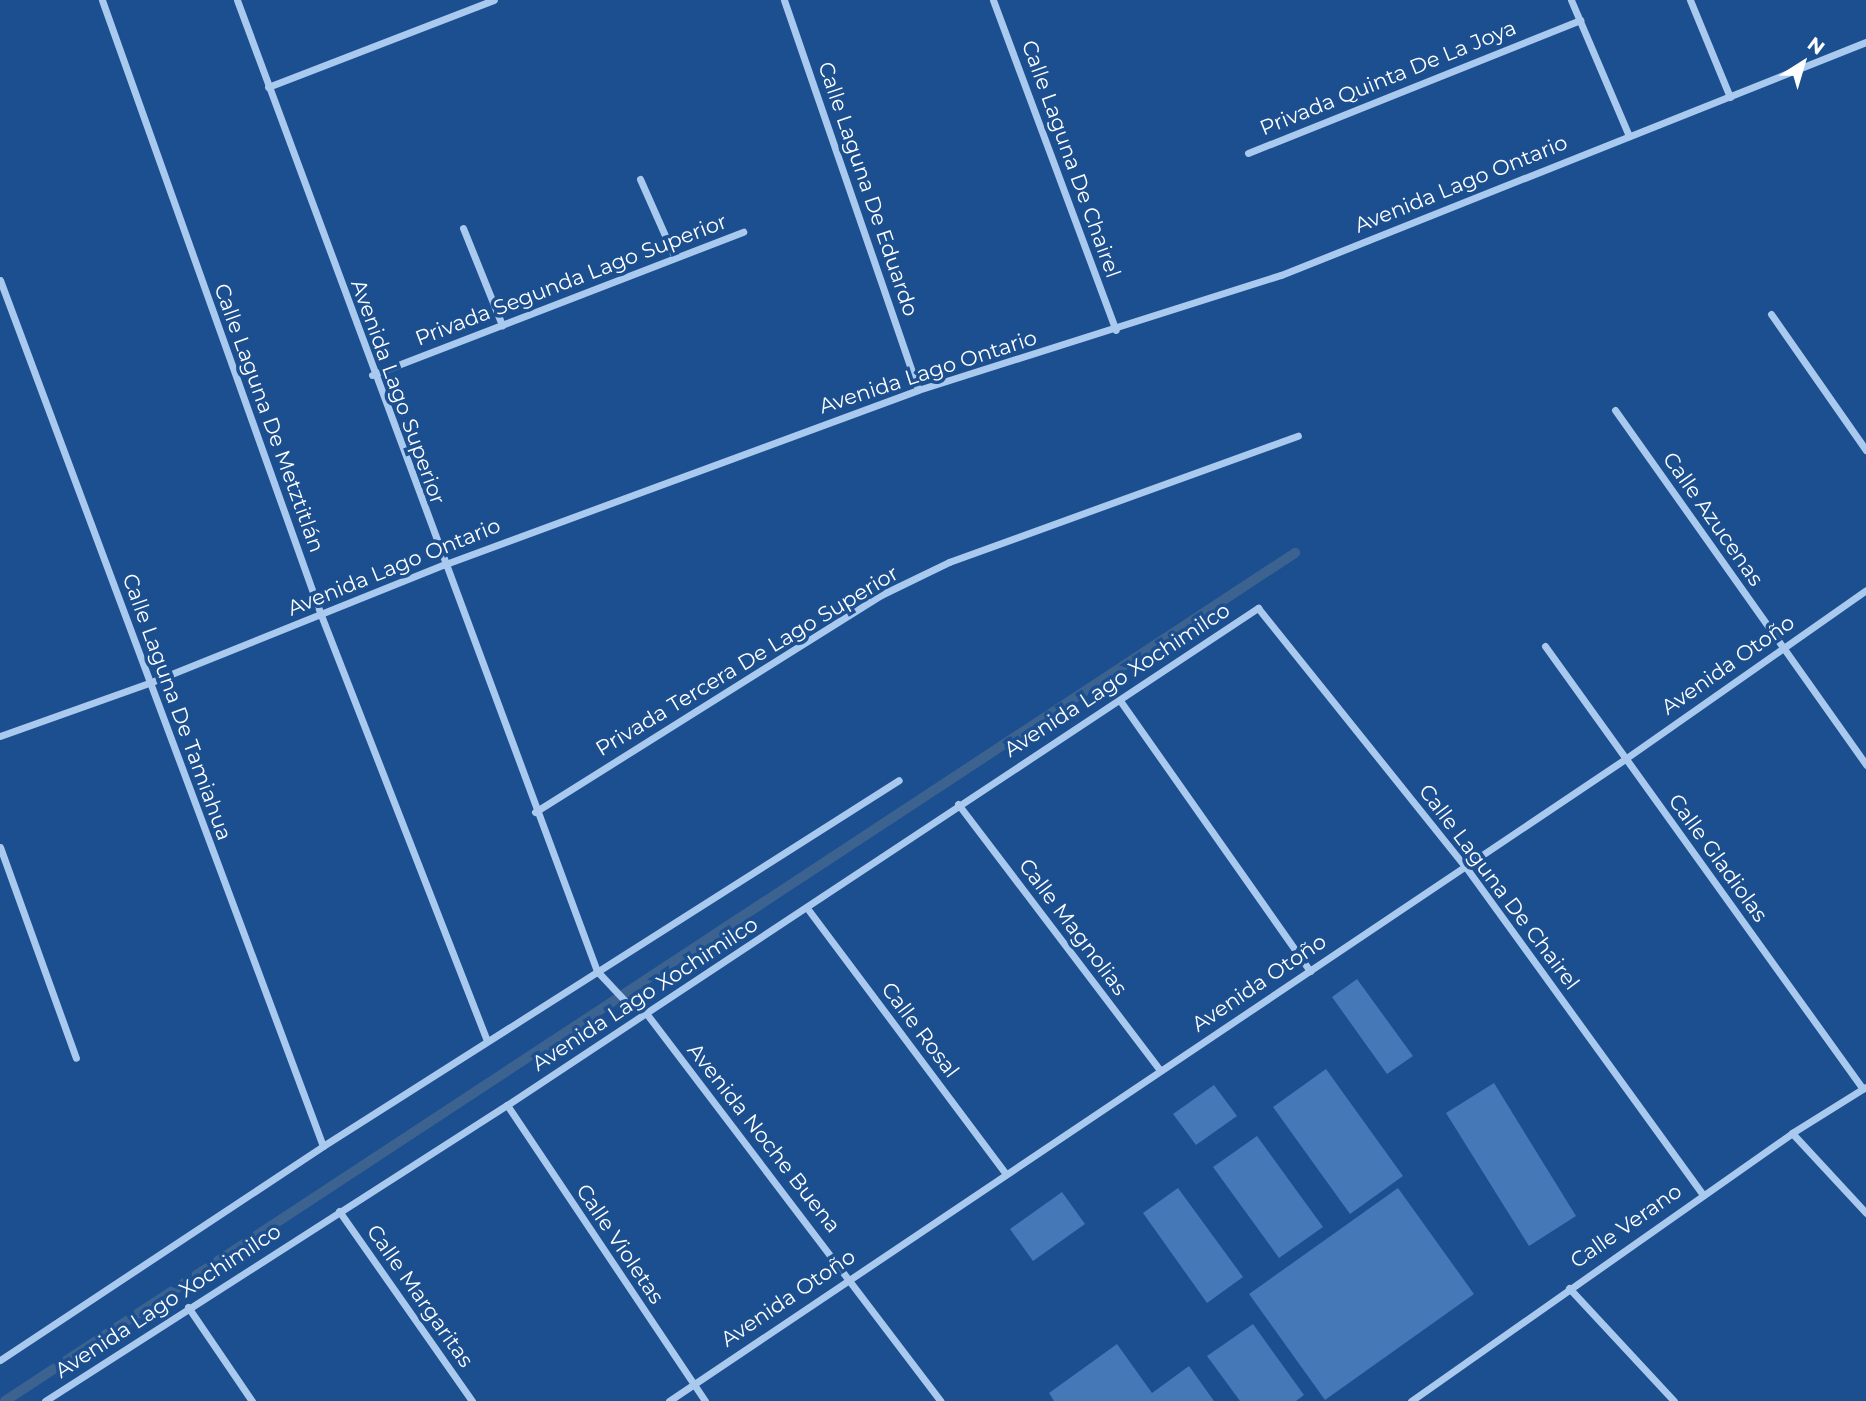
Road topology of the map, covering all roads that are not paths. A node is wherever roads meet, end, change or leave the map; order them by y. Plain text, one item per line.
1 (102, 0) edge
2 (237, 0) edge
3 (494, 0) edge
4 (784, 0) edge
5 (993, 0) edge
6 (1571, 0) edge
7 (1690, 0) edge
8 (1580, 20) junction
9 (1866, 42) edge
10 (268, 87) junction
11 (1730, 97) junction
12 (1629, 136) junction
13 (1248, 153) dead end
14 (640, 179) dead end
15 (463, 228) dead end
16 (743, 232) dead end
17 (676, 258) junction
18 (0, 280) edge
19 (1771, 314) dead end
20 (502, 325) junction
21 (1116, 330) junction
22 (372, 375) junction
23 (918, 390) junction
24 (1615, 410) dead end
25 (1298, 436) dead end
26 (1866, 450) edge
27 (443, 565) junction
28 (1866, 590) edge
29 (1258, 608) joint
30 (321, 615) junction
31 (1545, 646) dead end
32 (1782, 649) junction
33 (149, 683) junction
34 (1121, 702) junction
35 (0, 736) edge
36 (1625, 759) junction
37 (1866, 765) edge
38 (899, 780) dead end
39 (958, 804) junction
40 (535, 812) junction
41 (0, 847) edge
42 (1465, 866) junction
43 (807, 908) junction
44 (597, 971) junction
45 (1310, 971) junction
46 (628, 1004) joint
47 (646, 1013) junction
48 (487, 1041) junction
49 (76, 1058) dead end
50 (1160, 1070) junction
51 (1865, 1088) edge
52 (507, 1105) junction
53 (1792, 1133) junction
54 (323, 1146) junction
55 (1005, 1173) junction
56 (1703, 1195) junction
57 (339, 1211) junction
58 (1866, 1213) edge
59 (849, 1277) junction
60 (1569, 1288) junction
61 (188, 1307) junction
62 (0, 1360) edge
63 (693, 1384) junction
64 (45, 1401) edge
65 (252, 1401) edge
66 (472, 1401) edge
67 (669, 1401) edge
68 (705, 1401) edge
69 (941, 1401) edge
70 (1411, 1401) edge
71 (1674, 1401) edge

1 - 30 street, Calle Laguna De Metztitlán
2 - 10 street, Avenida Lago Superior
3 - 10 street
4 - 23 street, Calle Laguna De Eduardo
5 - 21 street, Calle Laguna De Chairel
6 - 8 street
7 - 11 street
8 - 12 street
8 - 13 street, Privada Quinta De La Joya
9 - 11 street, Avenida Lago Ontario
10 - 22 street, Avenida Lago Superior
11 - 12 street, Avenida Lago Ontario
12 - 21 street, Avenida Lago Ontario
14 - 17 street
15 - 20 street
16 - 17 street, Privada Segunda Lago Superior
17 - 20 street, Privada Segunda Lago Superior
18 - 33 street, Calle Laguna De Tamiahua
19 - 26 street
20 - 22 street, Privada Segunda Lago Superior
21 - 23 street, Avenida Lago Ontario
22 - 27 street, Avenida Lago Superior
23 - 27 street, Avenida Lago Ontario
24 - 32 street, Calle Azucenas
25 - 40 street, Privada Tercera De Lago Superior
27 - 30 street, Avenida Lago Ontario
27 - 40 street, Avenida Lago Superior
28 - 32 street, Avenida Otoño
29 - 34 street, Avenida Lago Xochimilco
29 - 42 street, Calle Laguna De Chairel
30 - 33 street, Avenida Lago Ontario
30 - 48 street, Calle Laguna De Metztitlán
31 - 36 street, Calle Gladiolas
32 - 36 street, Avenida Otoño
32 - 37 street, Calle Azucenas
33 - 35 street, Avenida Lago Ontario
33 - 54 street, Calle Laguna De Tamiahua
34 - 39 street, Avenida Lago Xochimilco
34 - 45 street
36 - 42 street, Avenida Otoño
36 - 51 street, Calle Gladiolas
38 - 44 street, Avenida Lago Xochimilco
39 - 43 street, Avenida Lago Xochimilco
39 - 50 street, Calle Magnolias
40 - 44 street, Avenida Lago Superior
41 - 49 street
42 - 45 street, Avenida Otoño
42 - 56 street, Calle Laguna De Chairel
43 - 47 street, Avenida Lago Xochimilco
43 - 55 street, Calle Rosal
44 - 46 street, Avenida Lago Superior
44 - 48 street, Avenida Lago Xochimilco
45 - 50 street, Avenida Otoño
46 - 47 street, Avenida Noche Buena
47 - 52 street, Avenida Lago Xochimilco
47 - 59 street, Avenida Noche Buena
48 - 54 street, Avenida Lago Xochimilco
50 - 55 street, Avenida Otoño
51 - 53 street, Calle Verano
52 - 57 street, Avenida Lago Xochimilco
52 - 63 street, Calle Violetas
53 - 56 street, Calle Verano
53 - 58 street
54 - 62 street, Avenida Lago Xochimilco
55 - 59 street, Avenida Otoño
56 - 60 street, Calle Verano
57 - 61 street, Avenida Lago Xochimilco
57 - 66 street, Calle Margaritas
59 - 63 street, Avenida Otoño
59 - 69 street, Avenida Noche Buena
60 - 70 street, Calle Verano
60 - 71 street
61 - 64 street, Avenida Lago Xochimilco
61 - 65 street
63 - 67 street, Avenida Otoño
63 - 68 street, Calle Violetas

